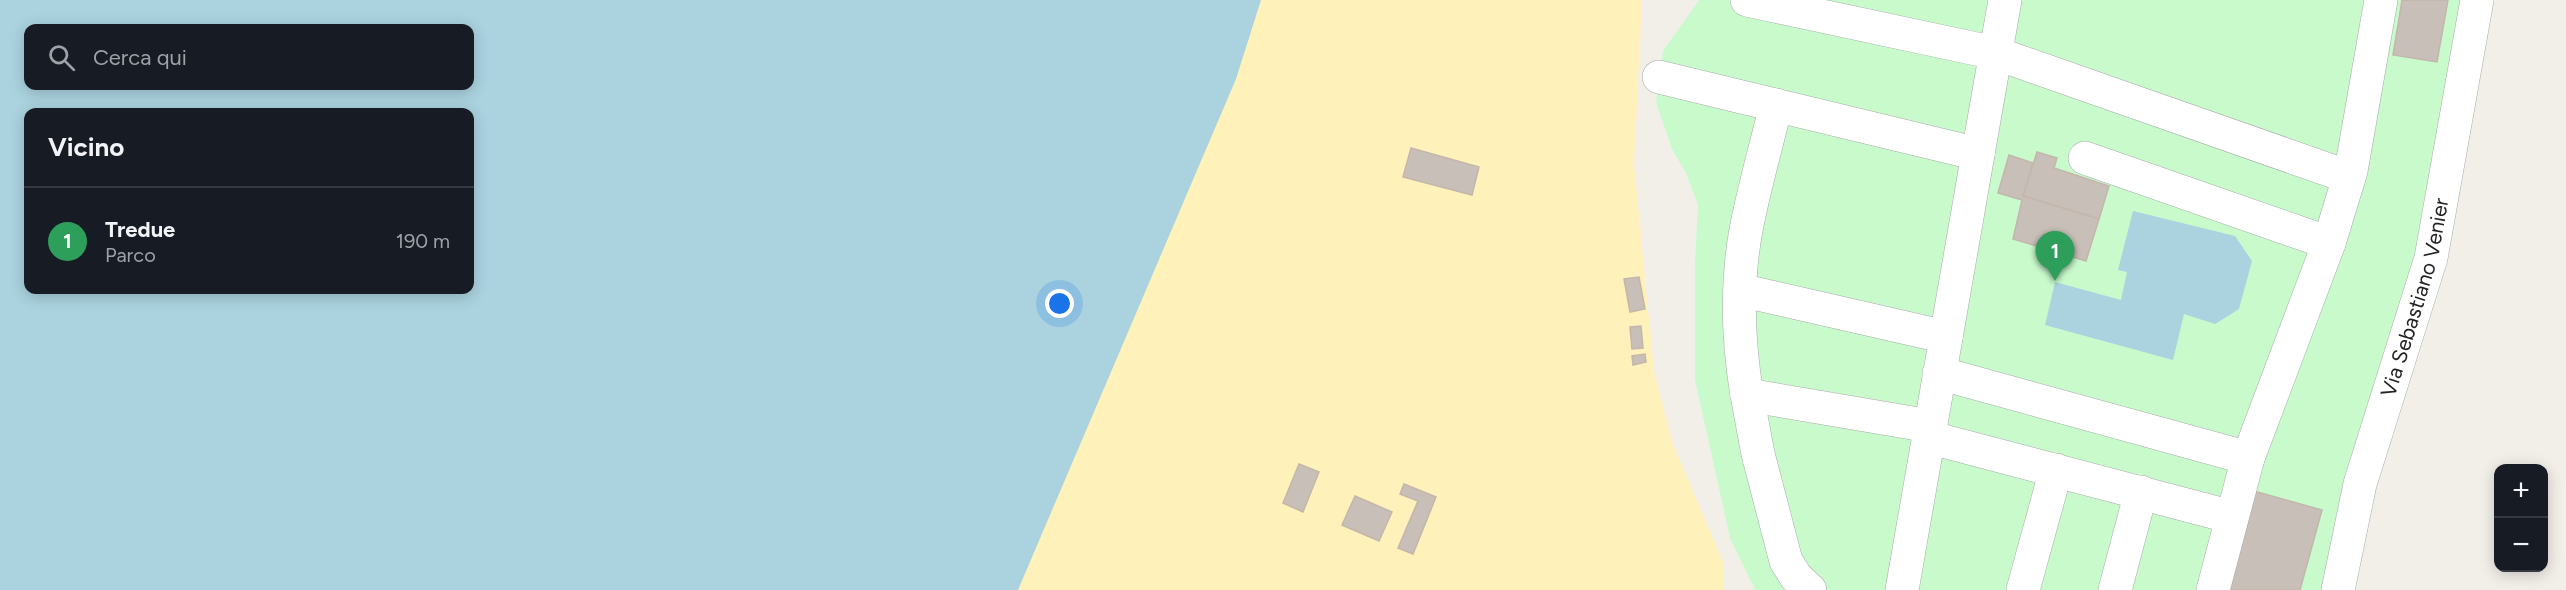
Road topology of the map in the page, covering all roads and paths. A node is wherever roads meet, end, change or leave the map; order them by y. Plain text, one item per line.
1 (1747, 0) edge
2 (2005, 0) edge
3 (2381, 0) edge
4 (2477, 0) edge
5 (1995, 53) junction
6 (1659, 77) dead end
7 (1776, 105) junction
8 (1978, 154) junction
9 (2085, 158) dead end
10 (2349, 177) junction
11 (2329, 243) junction
12 (1740, 290) junction
13 (1946, 337) junction
14 (1939, 373) junction
15 (1747, 394) junction
16 (1929, 431) junction
17 (2248, 458) junction
18 (2056, 470) junction
19 (2141, 492) junction
20 (2232, 517) junction
21 (1810, 590) edge
22 (1902, 590) edge
23 (2023, 590) edge
24 (2115, 590) edge
25 (2213, 590) edge
26 (2338, 590) edge

1 - 5 street
2 - 5 street
3 - 10 street
4 - 26 street, Via Sebastiano Venier
5 - 8 street
5 - 10 street
6 - 7 street
7 - 8 street
7 - 12 street
8 - 13 street
9 - 11 street
10 - 11 street
11 - 17 street
12 - 13 street
12 - 15 street
13 - 14 street
14 - 16 street
14 - 17 street
15 - 16 street
15 - 21 street
16 - 18 street
16 - 22 street
17 - 20 street
18 - 19 street
18 - 23 street
19 - 20 street
19 - 24 street
20 - 25 street

